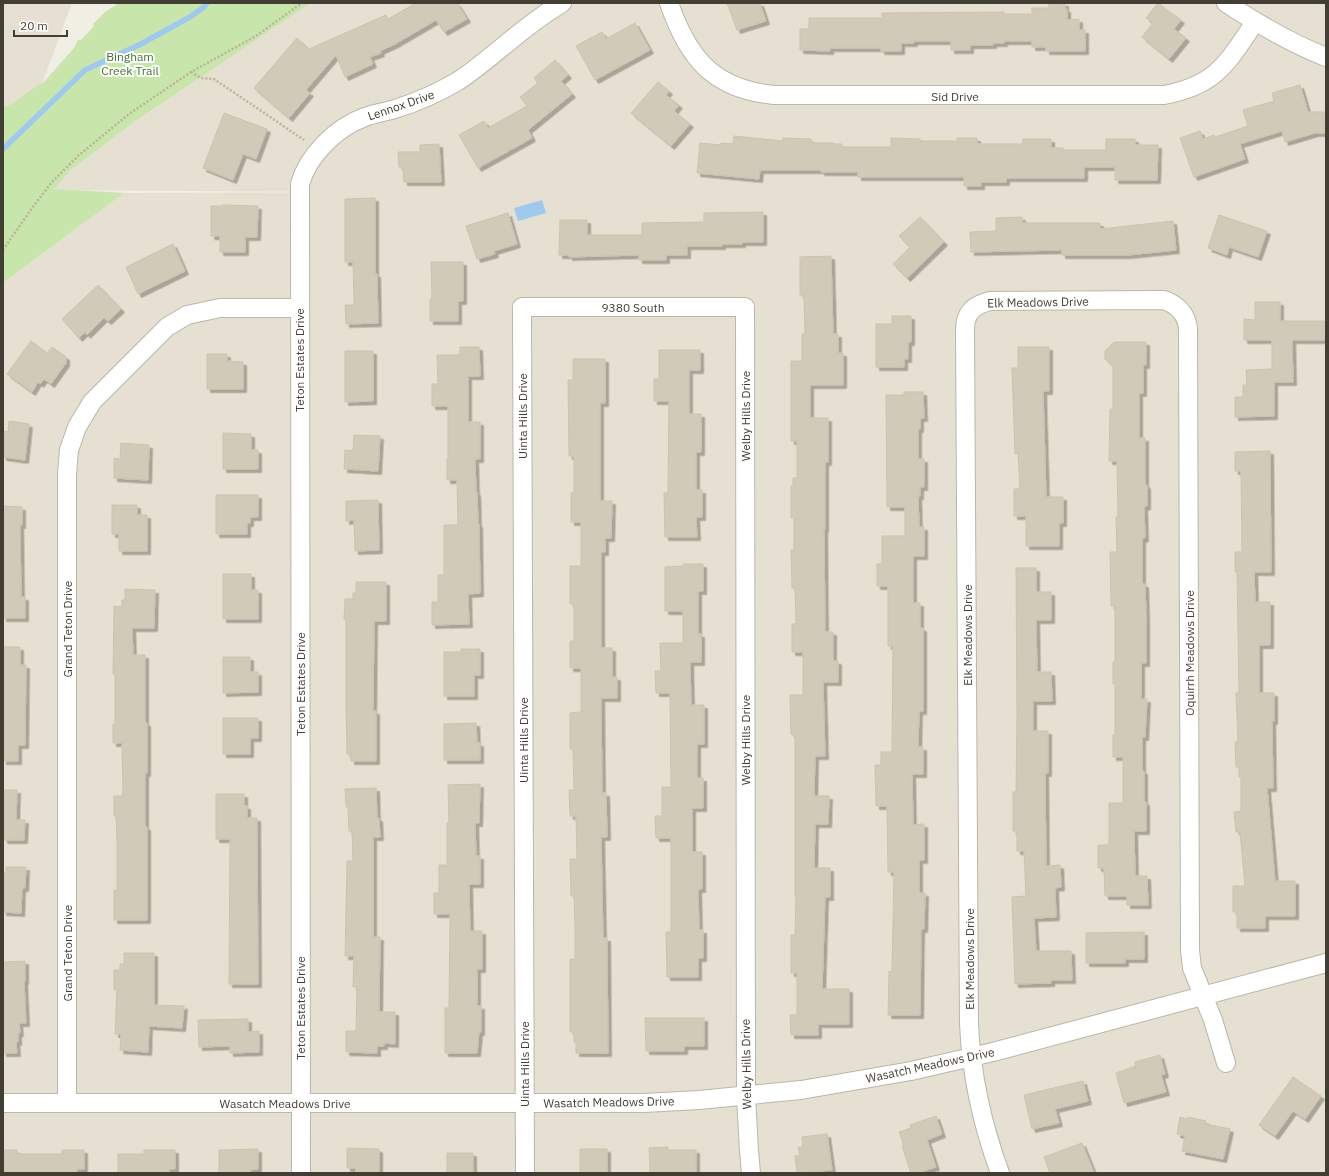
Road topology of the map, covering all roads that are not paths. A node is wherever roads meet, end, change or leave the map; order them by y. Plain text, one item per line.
1 (562, 3) edge
2 (669, 3) edge
3 (1226, 3) edge
4 (1254, 22) junction
5 (1326, 57) edge
6 (299, 194) joint
7 (522, 307) joint
8 (745, 307) joint
9 (299, 308) junction
10 (1181, 310) joint
11 (1326, 963) edge
12 (1203, 995) junction
13 (971, 1058) junction
14 (1226, 1063) dead end
15 (746, 1096) junction
16 (3, 1103) edge
17 (68, 1103) junction
18 (301, 1103) junction
19 (524, 1103) junction
20 (301, 1173) edge
21 (525, 1173) edge
22 (752, 1173) edge
23 (1000, 1173) edge

1 - 6 street, Lennox Drive
2 - 4 street, Sid Drive
3 - 4 street
4 - 5 street
6 - 9 street, Teton Estates Drive
7 - 8 street, 9380 South
7 - 19 street, Uinta Hills Drive
8 - 15 street, Welby Hills Drive
9 - 17 street, Grand Teton Drive
9 - 18 street, Teton Estates Drive
10 - 12 street, Oquirrh Meadows Drive
10 - 13 street, Elk Meadows Drive
11 - 12 street, Wasatch Meadows Drive
12 - 13 street, Wasatch Meadows Drive
12 - 14 street
13 - 15 street, Wasatch Meadows Drive
13 - 23 street, Elk Meadows Drive
15 - 19 street, Wasatch Meadows Drive
15 - 22 street, Welby Hills Drive
16 - 17 street, Wasatch Meadows Drive
17 - 18 street, Wasatch Meadows Drive
18 - 19 street, Wasatch Meadows Drive
18 - 20 street, Teton Estates Drive
19 - 21 street, Uinta Hills Drive

